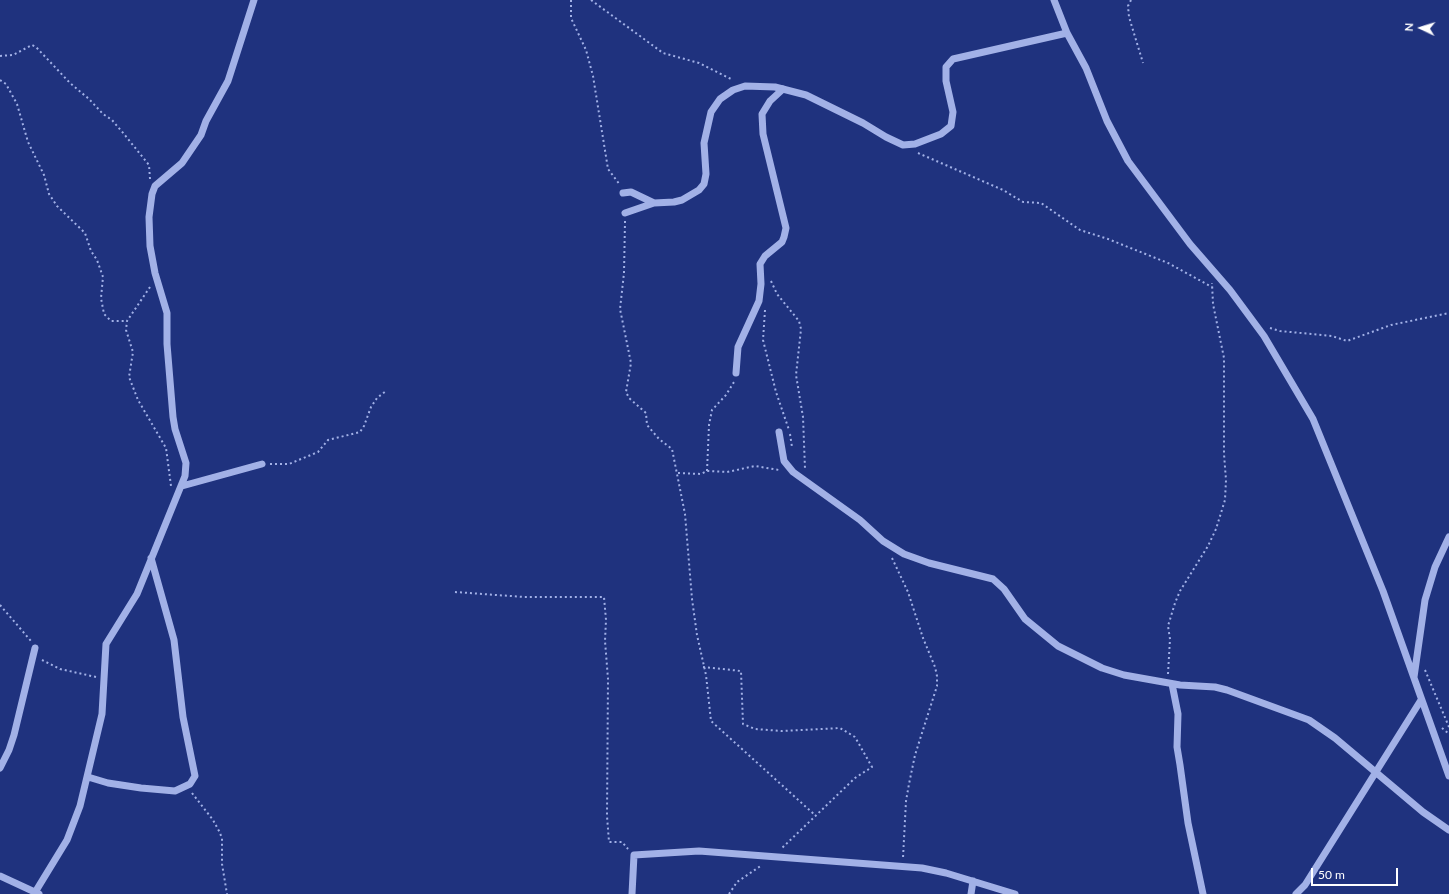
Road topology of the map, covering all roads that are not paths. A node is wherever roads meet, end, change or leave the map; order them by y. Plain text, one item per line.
1 (254, 0) edge
2 (1054, 0) edge
3 (1067, 32) junction
4 (783, 90) junction
5 (623, 193) road end
6 (654, 203) junction
7 (625, 213) road end
8 (736, 373) road end
9 (779, 432) dead end
10 (262, 464) road end
11 (182, 486) junction
12 (1449, 537) edge
13 (151, 558) junction
14 (35, 648) road end
15 (1414, 678) junction
16 (1171, 684) junction
17 (1421, 700) junction
18 (0, 768) edge
19 (1376, 773) junction
20 (1449, 776) edge
21 (88, 778) junction
22 (1449, 830) edge
23 (0, 876) edge
24 (973, 881) junction
25 (36, 893) edge
26 (632, 894) edge
27 (971, 894) edge
28 (1015, 894) edge
29 (1203, 894) edge
30 (1296, 894) edge

1 - 11 street
2 - 3 street
3 - 4 street
3 - 15 street
4 - 6 street
4 - 8 street
5 - 6 street
6 - 7 street
9 - 16 street
10 - 11 street
11 - 13 street
12 - 15 street
13 - 21 street
13 - 21 street
14 - 18 street
15 - 17 street
16 - 19 street
16 - 29 street
17 - 19 street
17 - 20 street
19 - 22 street
19 - 30 street
21 - 25 street
23 - 25 street
24 - 26 street
24 - 27 street
24 - 28 street

